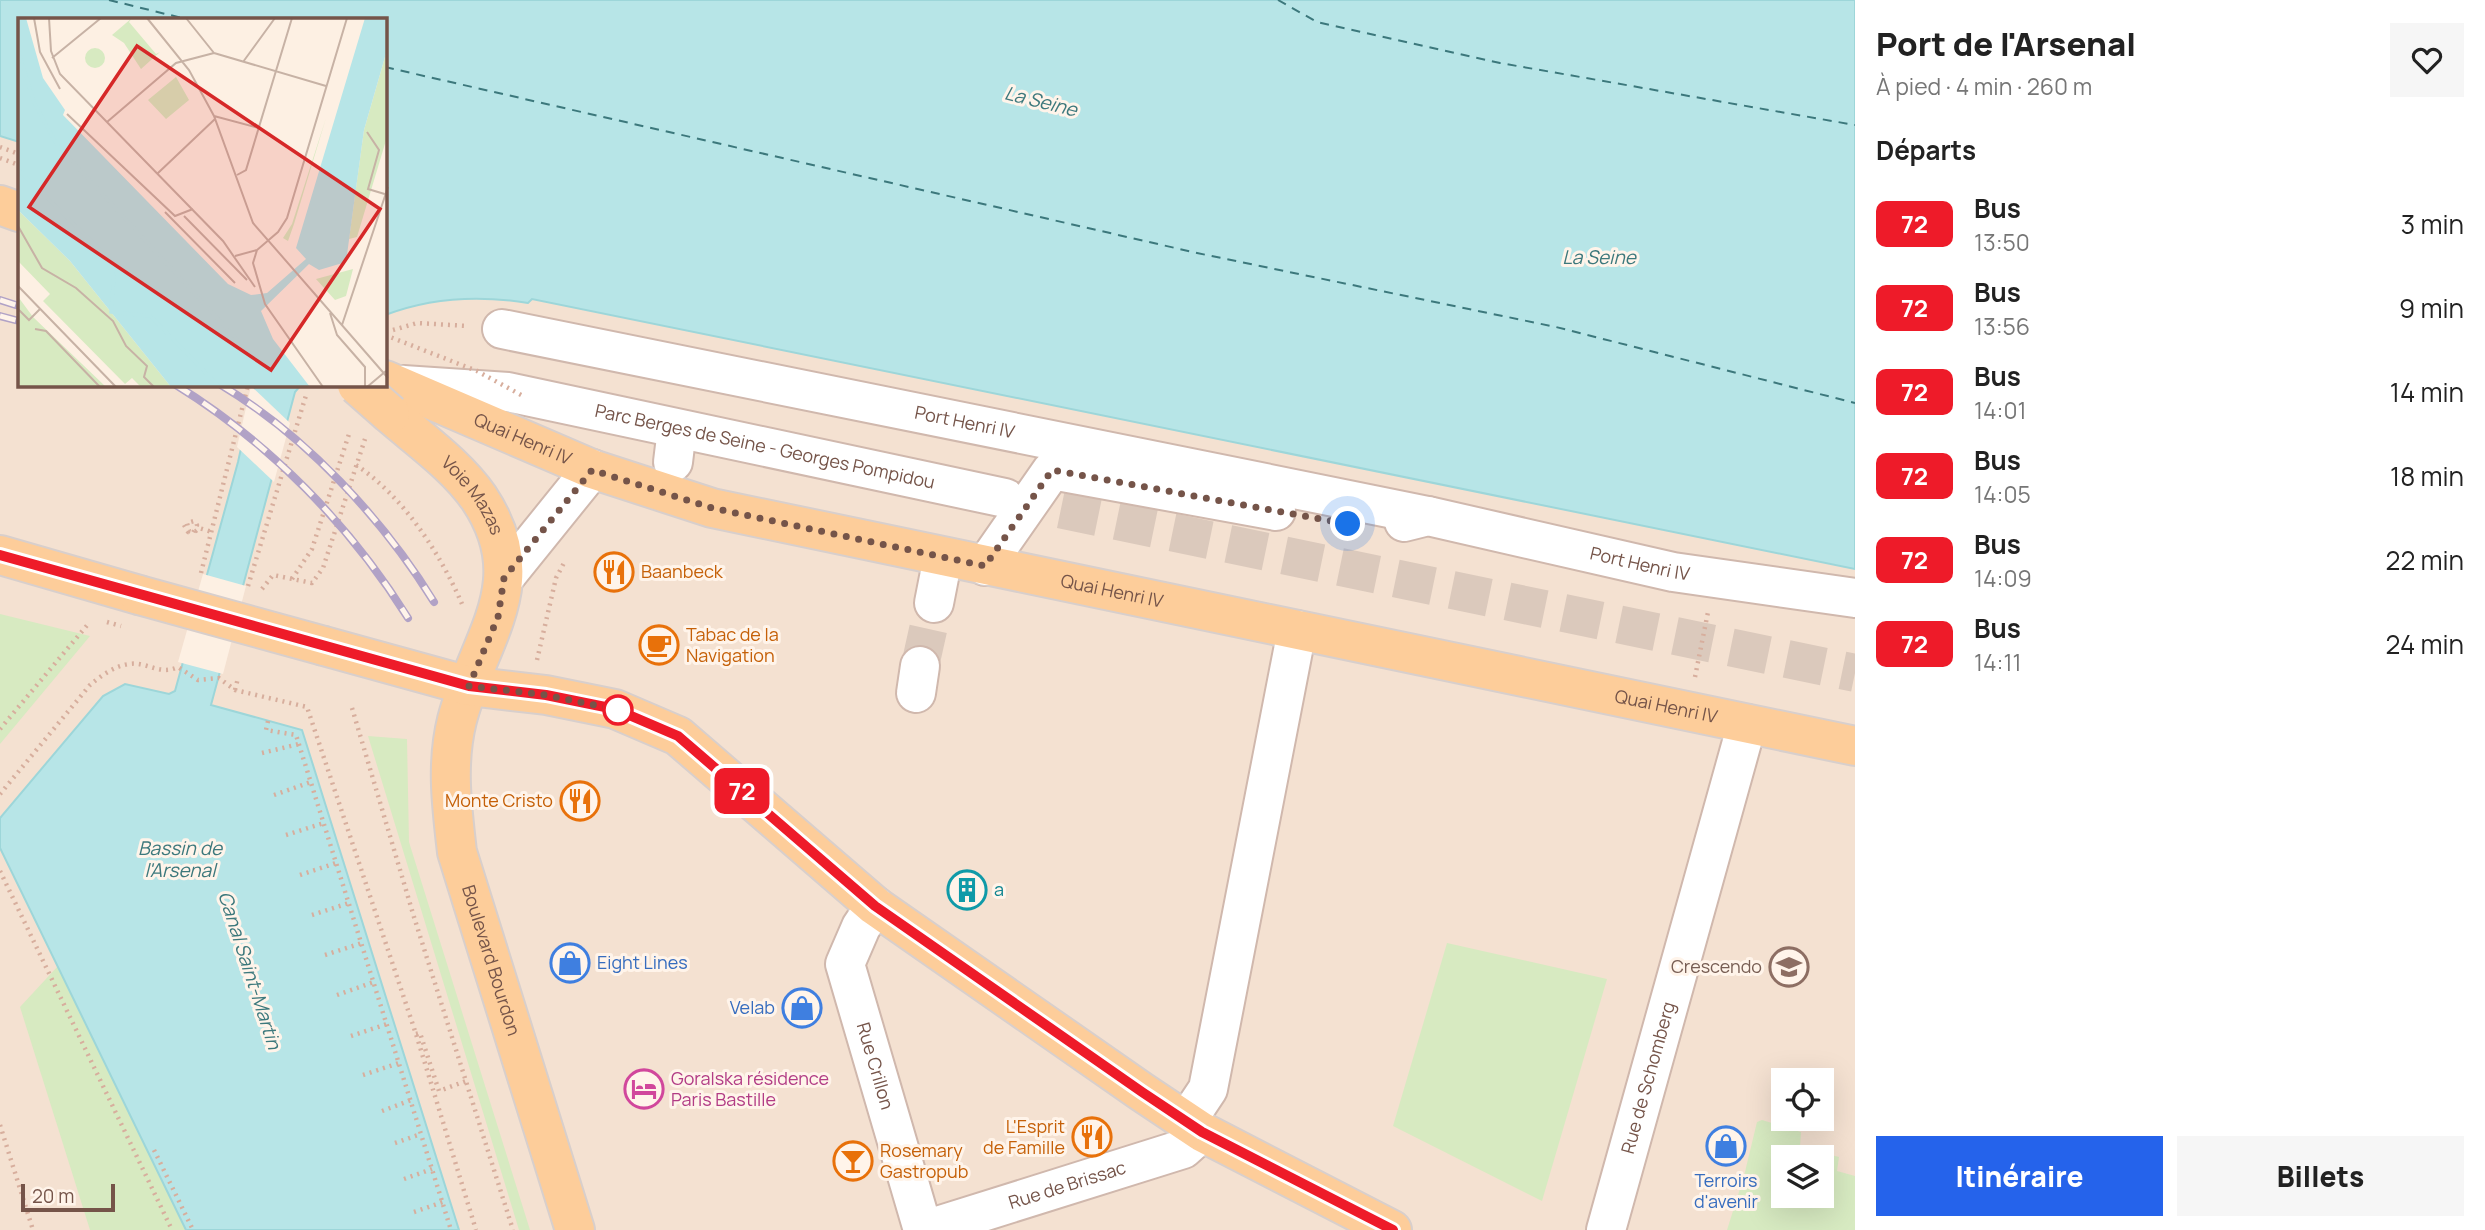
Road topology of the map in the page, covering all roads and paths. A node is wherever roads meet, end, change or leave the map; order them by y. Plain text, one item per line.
1 (0, 147) edge
2 (18, 154) edge
3 (0, 158) edge
4 (18, 165) edge
5 (0, 205) edge
6 (18, 212) edge
7 (502, 329) joint
8 (393, 330) dead end
9 (387, 336) edge
10 (248, 387) edge
11 (360, 387) edge
12 (307, 391) dead end
13 (523, 396) junction
14 (384, 404) edge
15 (349, 435) dead end
16 (356, 465) junction
17 (592, 470) junction
18 (1005, 498) tunnel mouth
19 (1428, 516) junction
20 (184, 526) dead end
21 (212, 532) junction
22 (0, 555) edge
23 (568, 556) dead end
24 (943, 557) junction
25 (985, 566) junction
26 (201, 573) dead end
27 (504, 578) junction
28 (292, 579) junction
29 (248, 586) dead end
30 (262, 589) dead end
31 (1855, 598) edge
32 (934, 603) tunnel mouth
33 (464, 609) dead end
34 (89, 623) dead end
35 (1705, 623) dead end
36 (1297, 630) junction
37 (536, 663) dead end
38 (238, 678) dead end
39 (469, 686) junction
40 (1695, 689) dead end
41 (235, 690) junction
42 (352, 708) dead end
43 (268, 721) dead end
44 (1747, 724) junction
45 (0, 729) edge
46 (299, 744) junction
47 (1855, 746) edge
48 (262, 753) dead end
49 (311, 782) junction
50 (0, 794) edge
51 (274, 795) dead end
52 (324, 822) junction
53 (286, 835) dead end
54 (336, 863) junction
55 (0, 872) edge
56 (300, 875) dead end
57 (349, 903) junction
58 (875, 906) junction
59 (312, 915) dead end
60 (362, 943) junction
61 (325, 955) dead end
62 (374, 982) junction
63 (337, 995) dead end
64 (387, 1024) junction
65 (416, 1034) junction
66 (351, 1036) dead end
67 (399, 1063) junction
68 (363, 1075) dead end
69 (466, 1081) junction
70 (411, 1100) junction
71 (382, 1111) dead end
72 (0, 1125) edge
73 (1194, 1127) junction
74 (421, 1134) junction
75 (396, 1143) dead end
76 (154, 1150) dead end
77 (432, 1169) junction
78 (404, 1179) dead end
79 (443, 1202) junction
80 (415, 1212) dead end
81 (33, 1230) edge
82 (172, 1230) edge
83 (193, 1230) edge
84 (451, 1230) edge
85 (476, 1230) edge
86 (513, 1230) edge
87 (575, 1230) edge
88 (924, 1230) edge
89 (1392, 1230) edge
90 (1606, 1230) edge

1 - 2 path
3 - 4 path
5 - 6 main road
7 - 8 path
7 - 19 street, Port Henri IV
9 - 13 path, bridge
10 - 21 path
11 - 14 main road, Voie Mazas, bridge
12 - 29 path
13 - 14 street, Parc Berges de Seine - Georges Pompidou
13 - 18 street, Parc Berges de Seine - Georges Pompidou
14 - 16 path
14 - 17 main road, Quai Henri IV
14 - 27 main road, Voie Mazas
15 - 28 path
16 - 28 path
16 - 33 path
17 - 24 main road, Quai Henri IV
17 - 27 street
19 - 25 street, Port Henri IV
19 - 31 street, Port Henri IV
20 - 21 path
21 - 26 path
22 - 39 main road, bridge
23 - 37 path
24 - 25 main road, Quai Henri IV
24 - 32 street
25 - 36 main road, Quai Henri IV
27 - 39 main road, Voie Mazas
28 - 30 path
34 - 45 path
35 - 40 path
36 - 44 main road, Quai Henri IV
36 - 73 street
38 - 41 path
39 - 58 main road
39 - 87 main road, Boulevard Bourdon
41 - 50 path
41 - 65 path
42 - 69 path
43 - 46 path
44 - 47 main road, Quai Henri IV
44 - 90 street, Rue de Schomberg
46 - 48 path
46 - 49 path
49 - 51 path
49 - 52 path
52 - 53 path
52 - 54 path
54 - 56 path
54 - 57 path
55 - 82 path
57 - 59 path
57 - 60 path
58 - 73 main road
58 - 88 street, Rue Crillon
60 - 61 path
60 - 62 path
62 - 63 path
62 - 64 path
64 - 66 path
64 - 67 path
65 - 69 path
65 - 85 path
67 - 68 path
67 - 70 path
69 - 86 path
70 - 71 path
70 - 74 path
72 - 81 path
73 - 88 street, Rue de Brissac
73 - 89 main road
74 - 75 path
74 - 77 path
76 - 83 path
77 - 78 path
77 - 79 path
79 - 80 path
79 - 84 path

